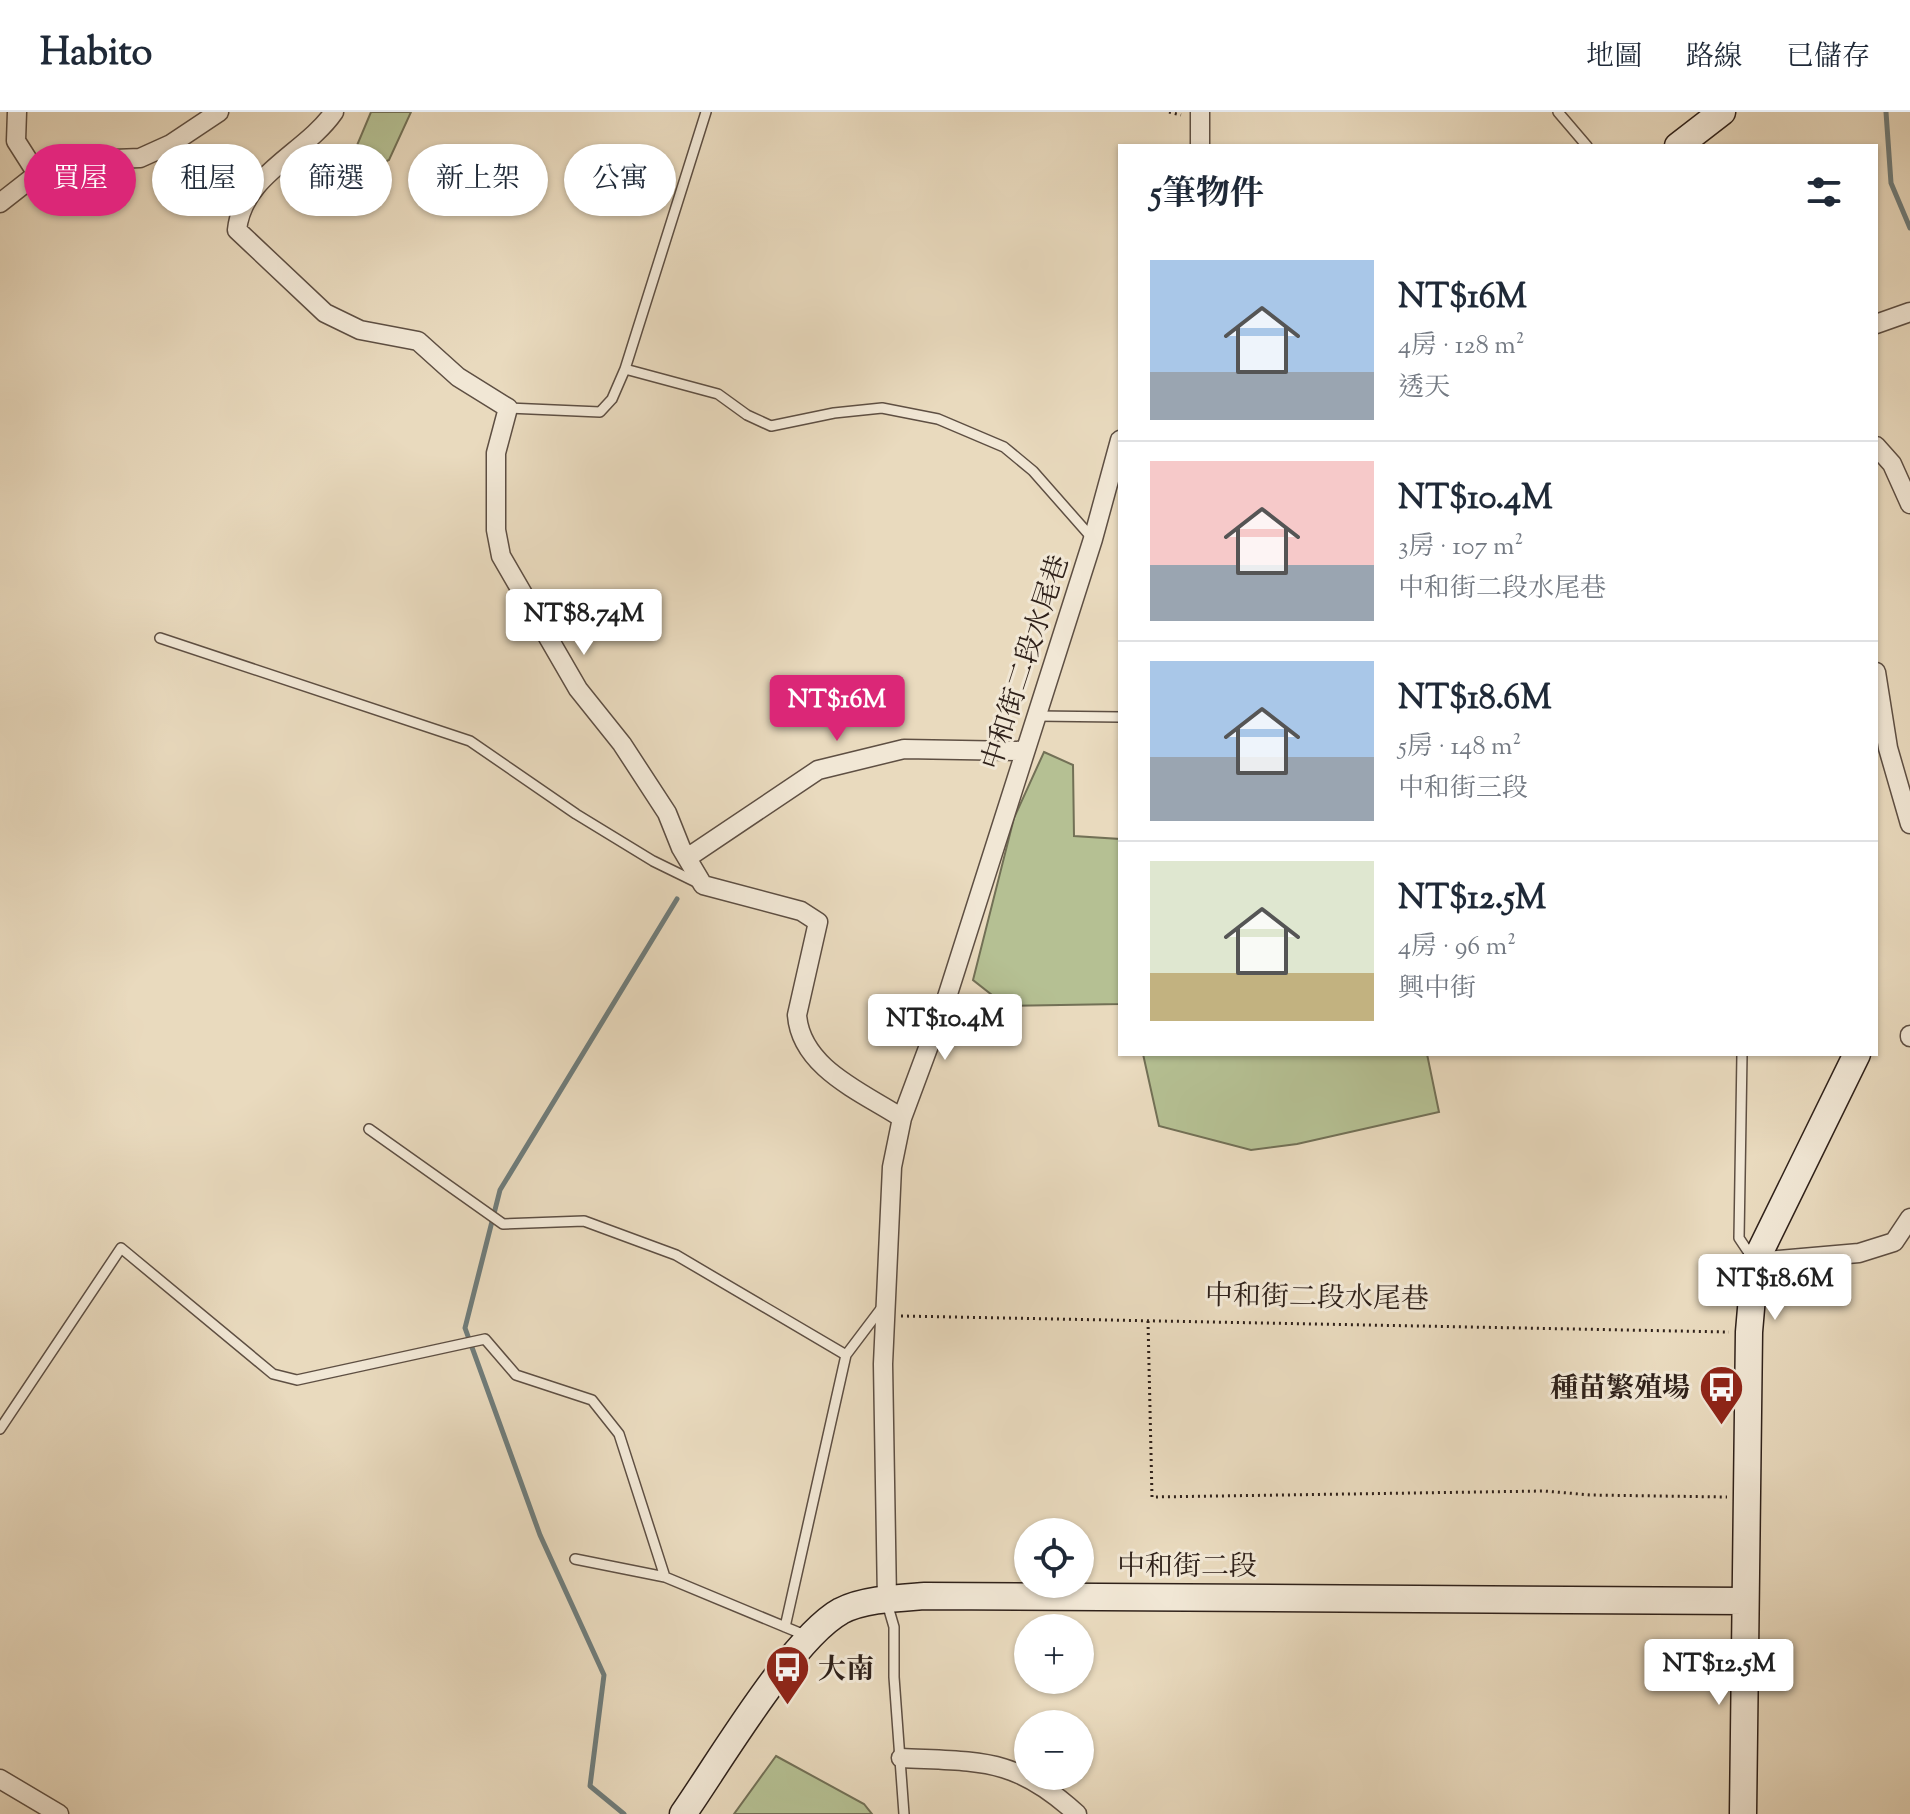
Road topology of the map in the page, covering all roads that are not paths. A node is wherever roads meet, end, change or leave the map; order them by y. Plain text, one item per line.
1 (17, 112) edge
2 (219, 112) edge
3 (334, 112) edge
4 (706, 112) edge
5 (1200, 112) edge
6 (1558, 112) edge
7 (1722, 112) edge
8 (1200, 144) edge
9 (1585, 144) edge
10 (1681, 144) edge
11 (24, 154) edge
12 (136, 158) edge
13 (24, 184) edge
14 (0, 203) edge
15 (1910, 312) edge
16 (1878, 323) edge
17 (625, 369) junction
18 (508, 408) junction
19 (1118, 447) edge
20 (1878, 448) edge
21 (1910, 504) edge
22 (1093, 539) junction
23 (160, 638) dead end
24 (1878, 685) edge
25 (1037, 716) junction
26 (1118, 717) edge
27 (1025, 751) junction
28 (1910, 824) edge
29 (687, 858) junction
30 (703, 885) junction
31 (1742, 1056) edge
32 (1856, 1056) edge
33 (902, 1118) junction
34 (369, 1129) dead end
35 (1910, 1218) edge
36 (1755, 1262) junction
37 (885, 1310) junction
38 (846, 1355) junction
39 (0, 1429) edge
40 (575, 1559) dead end
41 (665, 1577) junction
42 (887, 1600) junction
43 (1745, 1601) junction
44 (785, 1627) junction
45 (810, 1638) junction
46 (901, 1758) junction
47 (0, 1779) edge
48 (59, 1814) edge
49 (683, 1814) edge
50 (904, 1814) edge
51 (1077, 1814) edge
52 (1743, 1814) edge

1 - 11 street
2 - 12 street
3 - 18 street
4 - 17 lane
5 - 8 street
6 - 9 lane
7 - 10 main road
13 - 14 street
15 - 16 street
17 - 18 lane
17 - 22 lane, 中和街二段水尾巷
18 - 29 street
19 - 22 street
20 - 21 street
22 - 25 street, 中和街二段水尾巷
23 - 30 lane
24 - 28 street
25 - 26 lane
25 - 27 street, 中和街二段水尾巷
27 - 29 street
27 - 33 street, 中和街二段水尾巷
29 - 30 street
30 - 33 street
31 - 36 lane
32 - 36 main road
33 - 37 street, 中和街二段水尾巷
34 - 38 lane
35 - 36 street
36 - 43 main road
37 - 38 lane
37 - 42 street, 中和街二段水尾巷
38 - 44 lane
39 - 41 lane
40 - 41 lane
41 - 44 lane
42 - 43 main road, 中和街二段
42 - 45 main road, 中和街二段
42 - 46 lane
43 - 52 main road
44 - 45 lane
45 - 49 main road, 中和街二段
46 - 50 lane
46 - 51 street
47 - 48 street

